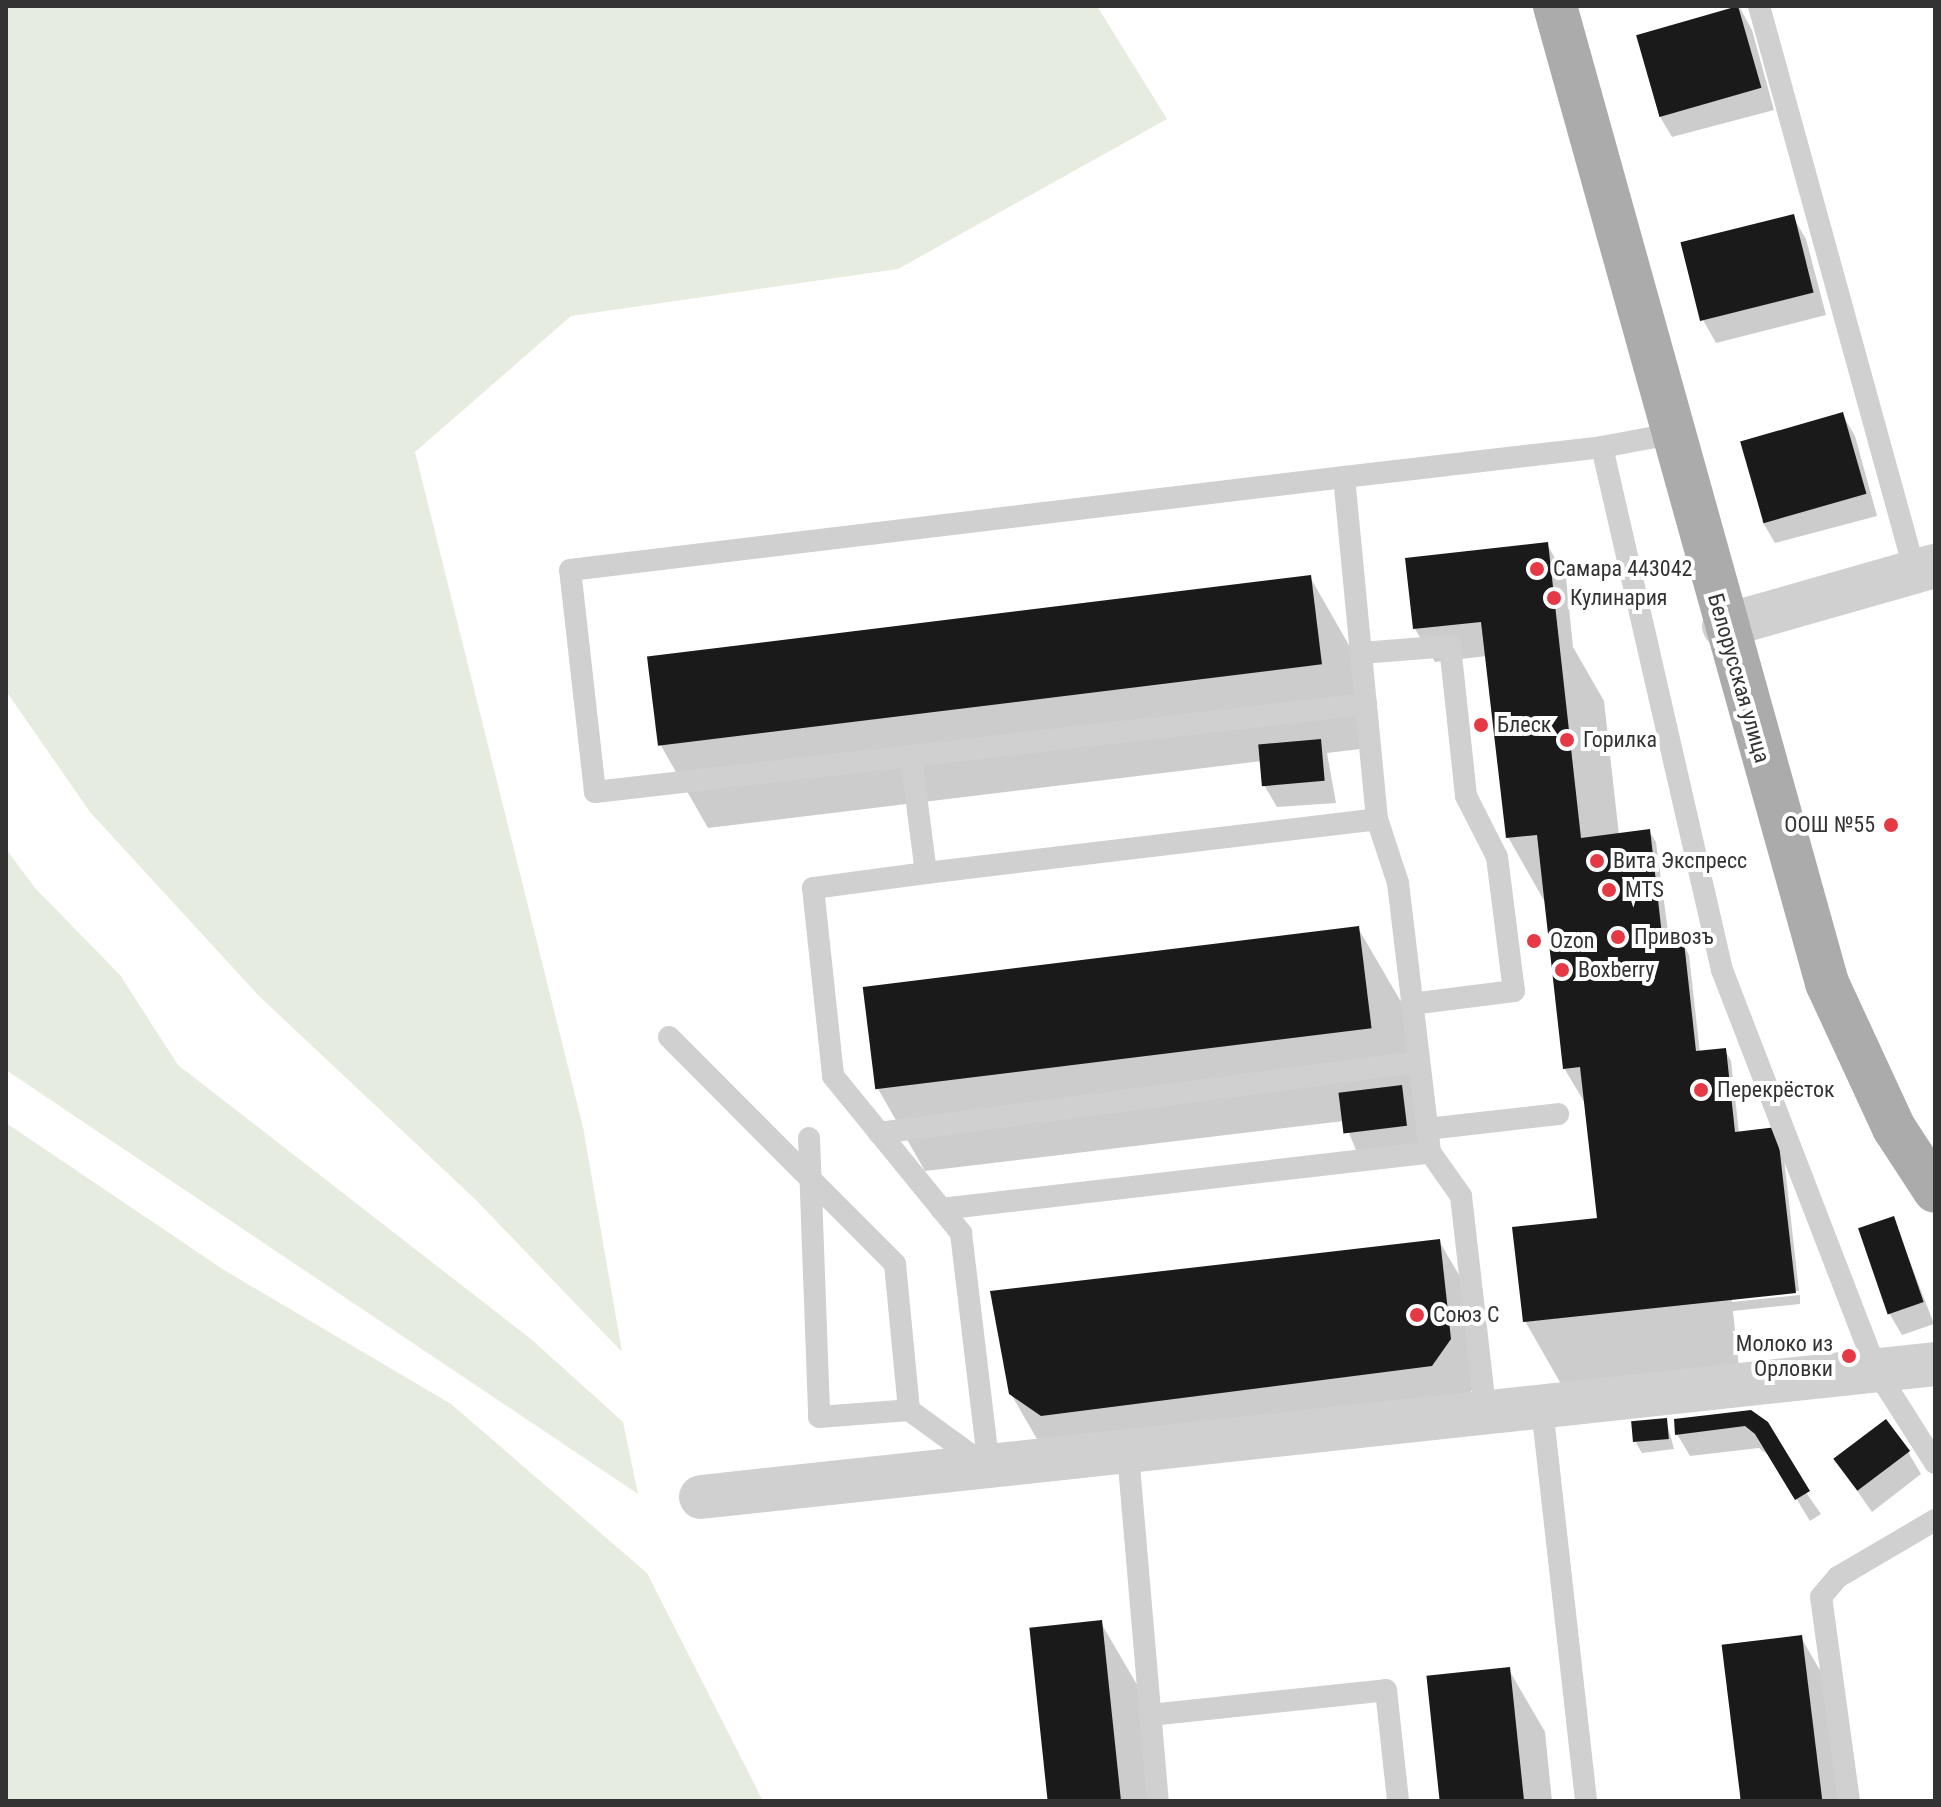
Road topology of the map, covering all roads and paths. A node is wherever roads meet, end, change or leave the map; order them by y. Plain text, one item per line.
1 (1555, 6) edge
2 (1759, 6) edge
3 (1671, 434) junction
4 (1602, 447) junction
5 (1344, 477) junction
6 (1925, 569) edge
7 (1724, 626) junction
8 (1361, 653) junction
9 (1366, 704) junction
10 (911, 756) junction
11 (1377, 819) junction
12 (926, 873) junction
13 (1411, 1004) junction
14 (669, 1037) dead end
15 (1417, 1062) junction
16 (1558, 1114) dead end
17 (879, 1133) junction
18 (809, 1138) dead end
19 (1429, 1140) junction
20 (811, 1179) junction
21 (1935, 1191) edge
22 (941, 1209) junction
23 (1935, 1364) edge
24 (1876, 1370) junction
25 (1542, 1408) junction
26 (909, 1410) junction
27 (1486, 1414) junction
28 (1128, 1454) junction
29 (1935, 1463) edge
30 (989, 1469) junction
31 (701, 1497) dead end
32 (1935, 1520) edge
33 (1150, 1715) junction
34 (1158, 1801) edge
35 (1398, 1801) edge
36 (1586, 1801) edge
37 (1849, 1801) edge

1 - 3 main road, Белорусская улица
2 - 6 lane
3 - 4 lane
3 - 7 main road, Белорусская улица
4 - 5 lane
4 - 24 lane
5 - 8 lane
5 - 10 lane
6 - 7 street
7 - 21 main road, Белорусская улица
8 - 9 lane
8 - 13 lane
9 - 10 lane
9 - 11 lane
10 - 12 lane
11 - 12 lane
11 - 13 lane
12 - 17 lane
13 - 15 lane
14 - 20 lane
15 - 17 lane
15 - 19 lane
16 - 19 lane
17 - 22 lane
18 - 20 lane
19 - 22 lane
19 - 27 lane
20 - 26 lane
20 - 26 lane
22 - 30 lane
23 - 24 street
24 - 25 street
24 - 29 lane
25 - 27 street
25 - 36 lane
26 - 30 lane
27 - 28 street
28 - 30 street
28 - 33 lane
30 - 31 street
32 - 37 lane
33 - 34 lane
33 - 35 lane

